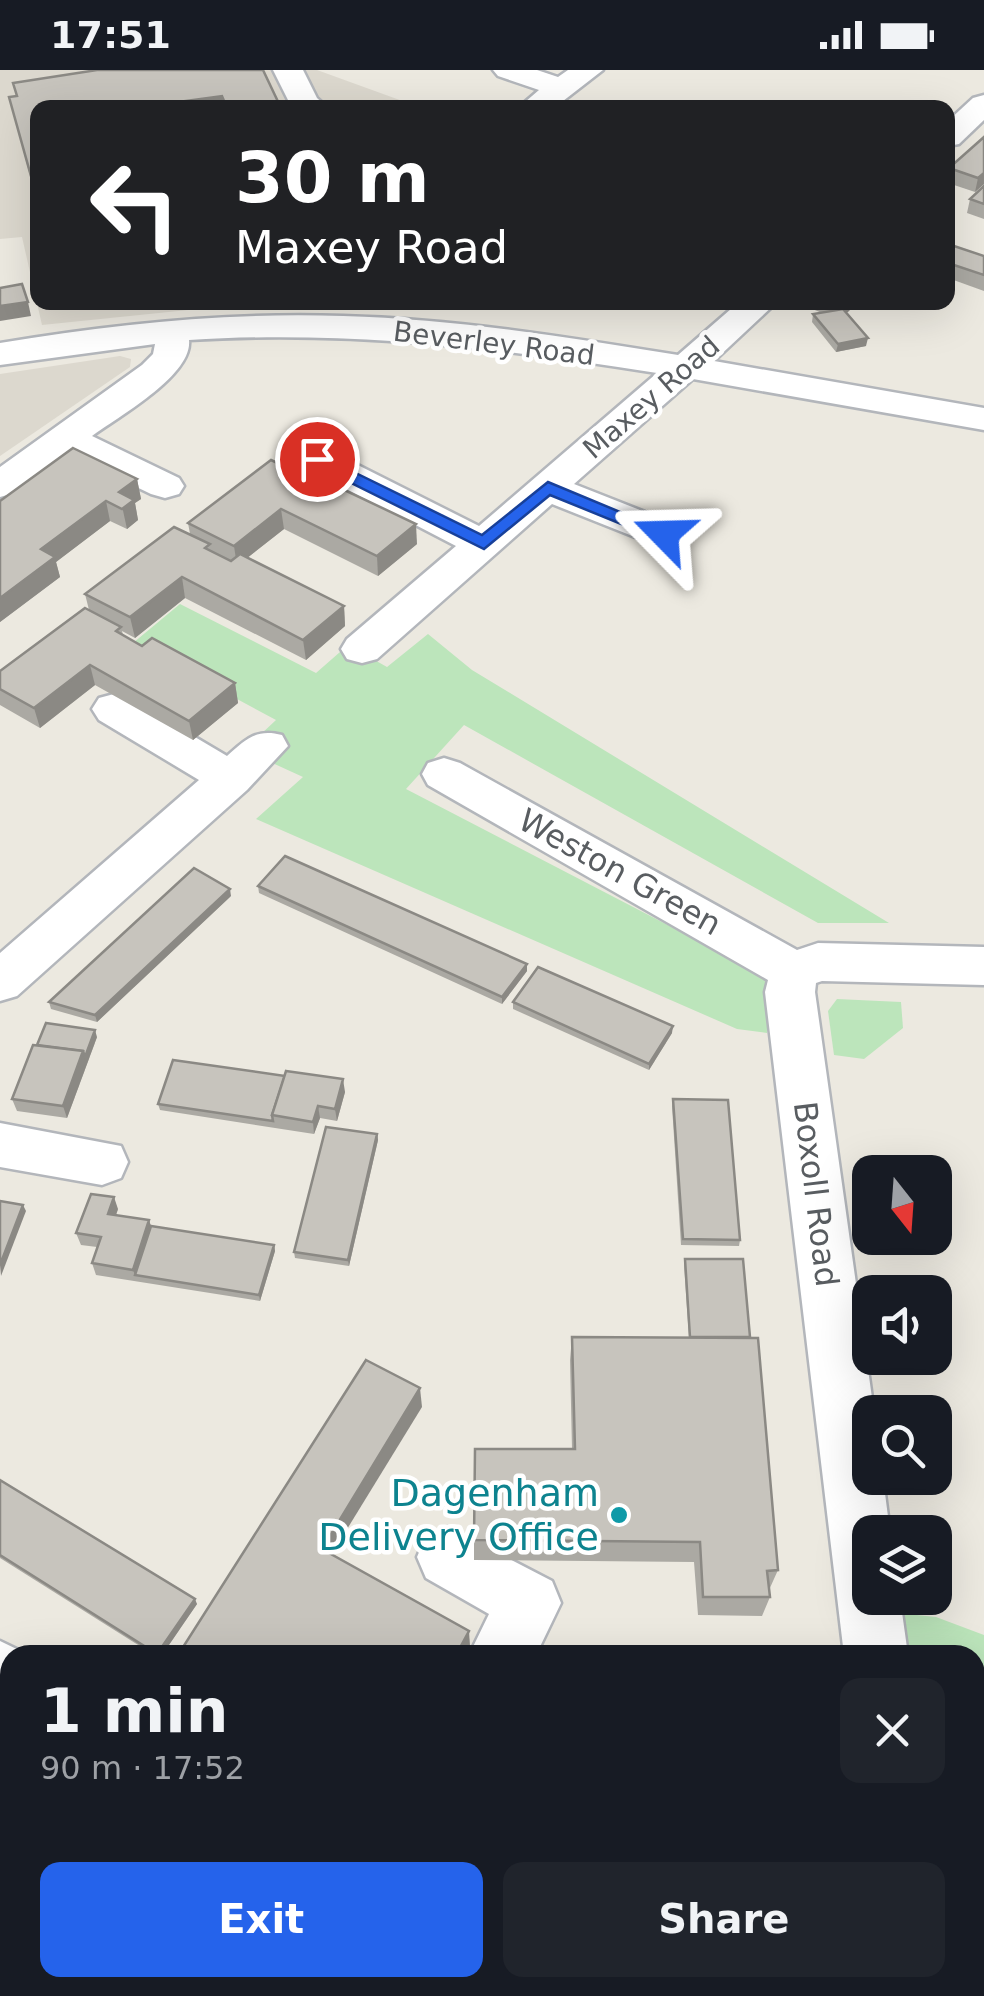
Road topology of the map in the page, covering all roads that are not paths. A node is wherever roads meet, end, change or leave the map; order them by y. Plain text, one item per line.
1 (288, 70) edge
2 (508, 70) edge
3 (588, 70) edge
4 (562, 88) junction
5 (303, 100) edge
6 (545, 100) edge
7 (984, 104) edge
8 (955, 131) edge
9 (751, 310) edge
10 (260, 315) edge
11 (168, 332) junction
12 (0, 354) edge
13 (684, 368) junction
14 (984, 419) edge
15 (66, 439) junction
16 (317, 459) dead end
17 (0, 485) edge
18 (165, 486) dead end
19 (548, 488) junction
20 (664, 534) dead end
21 (484, 544) junction
22 (362, 649) dead end
23 (114, 709) edge
24 (266, 746) dead end
25 (444, 774) dead end
26 (231, 779) junction
27 (984, 966) edge
28 (794, 972) junction
29 (0, 982) edge
30 (0, 1145) edge
31 (102, 1162) dead end
32 (448, 1556) dead end
33 (507, 1645) edge
34 (875, 1645) edge

1 - 5 street
2 - 4 street
3 - 4 street
4 - 6 street
7 - 8 street
9 - 13 street, Maxey Road
10 - 11 street, Beverley Road
10 - 13 street, Beverley Road
11 - 12 street, Beverley Road
11 - 15 street
13 - 14 street, Beverley Road
13 - 19 street, Maxey Road
15 - 17 street
15 - 18 street
16 - 21 street
19 - 20 street
19 - 21 street, Maxey Road
21 - 22 street, Maxey Road
23 - 26 street
24 - 26 street
25 - 28 street, Weston Green
26 - 29 street
27 - 28 street
28 - 34 street, Boxoll Road
30 - 31 street
32 - 33 street

